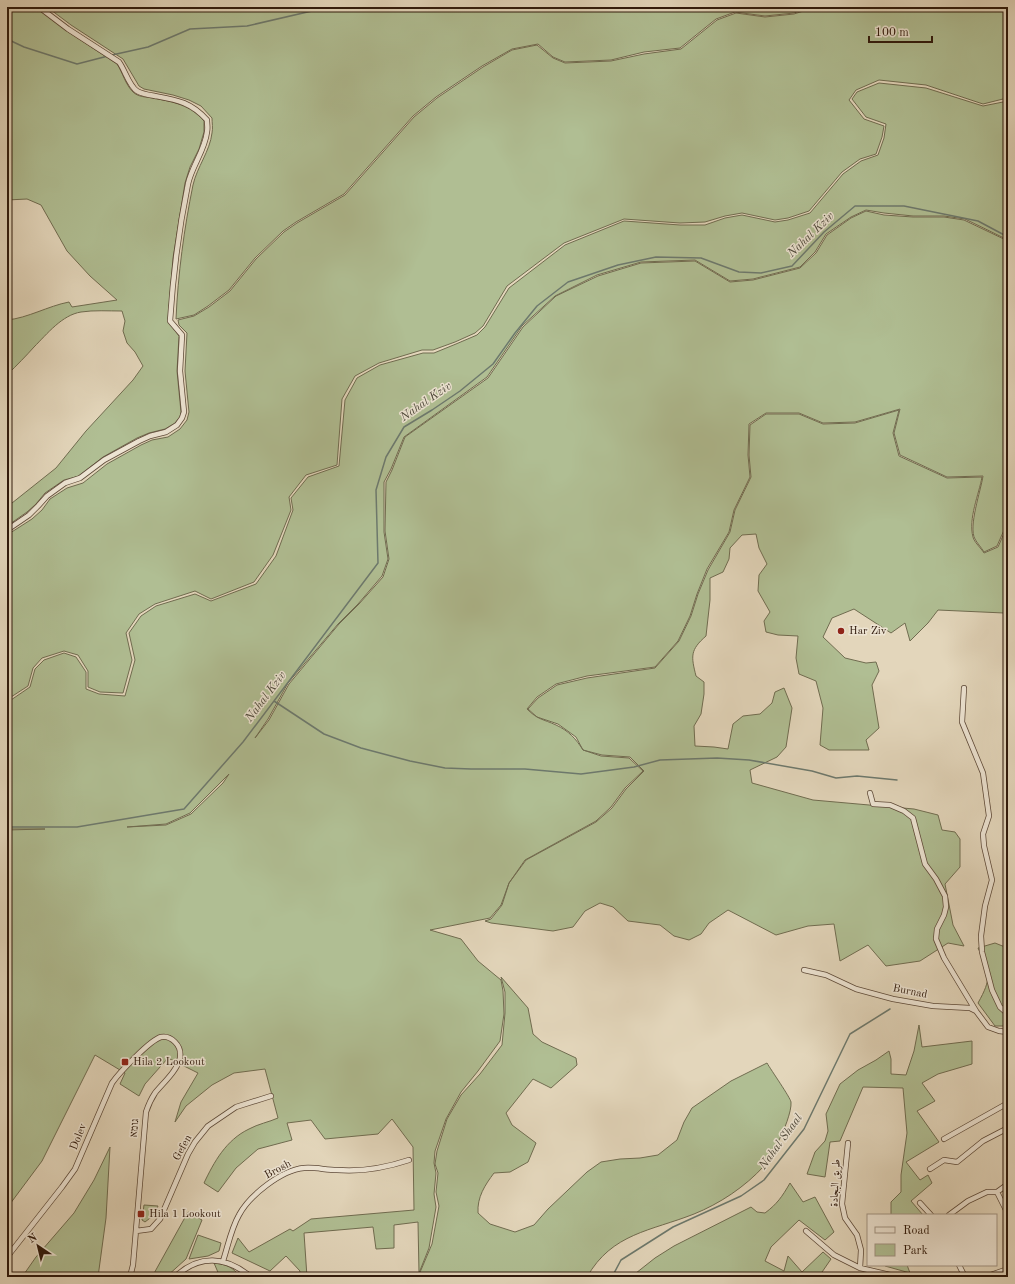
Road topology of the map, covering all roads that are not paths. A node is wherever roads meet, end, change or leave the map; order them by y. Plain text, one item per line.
1 (39, 7) edge
2 (7, 530) edge
3 (964, 688) dead end
4 (870, 793) dead end
5 (804, 970) dead end
6 (976, 1011) junction
7 (1008, 1014) edge
8 (1008, 1032) edge
9 (172, 1039) joint
10 (271, 1096) dead end
11 (1008, 1103) edge
12 (1008, 1128) edge
13 (944, 1139) dead end
14 (848, 1143) dead end
15 (409, 1160) dead end
16 (930, 1169) dead end
17 (1008, 1184) edge
18 (997, 1192) junction
19 (920, 1204) dead end
20 (930, 1214) edge
21 (950, 1214) edge
22 (1008, 1214) edge
23 (136, 1231) junction
24 (806, 1231) dead end
25 (7, 1257) edge
26 (223, 1261) junction
27 (960, 1266) edge
28 (860, 1268) junction
29 (1008, 1269) edge
30 (130, 1277) edge
31 (175, 1277) edge
32 (251, 1277) edge
33 (899, 1277) edge
34 (965, 1277) edge
35 (985, 1277) edge

1 - 2 street
3 - 7 street
4 - 6 street
5 - 6 street, Burnad
6 - 8 street
9 - 23 street, גומא
9 - 25 street, Dolev
10 - 23 street, Gefen
11 - 13 street
12 - 16 street
14 - 28 street, طريق البجادة
15 - 26 street, Brosh
17 - 18 street
18 - 21 street
18 - 22 street
19 - 20 street
23 - 30 street, גומא
24 - 28 street
26 - 31 street
26 - 32 street
27 - 34 street
28 - 33 street
29 - 35 street

